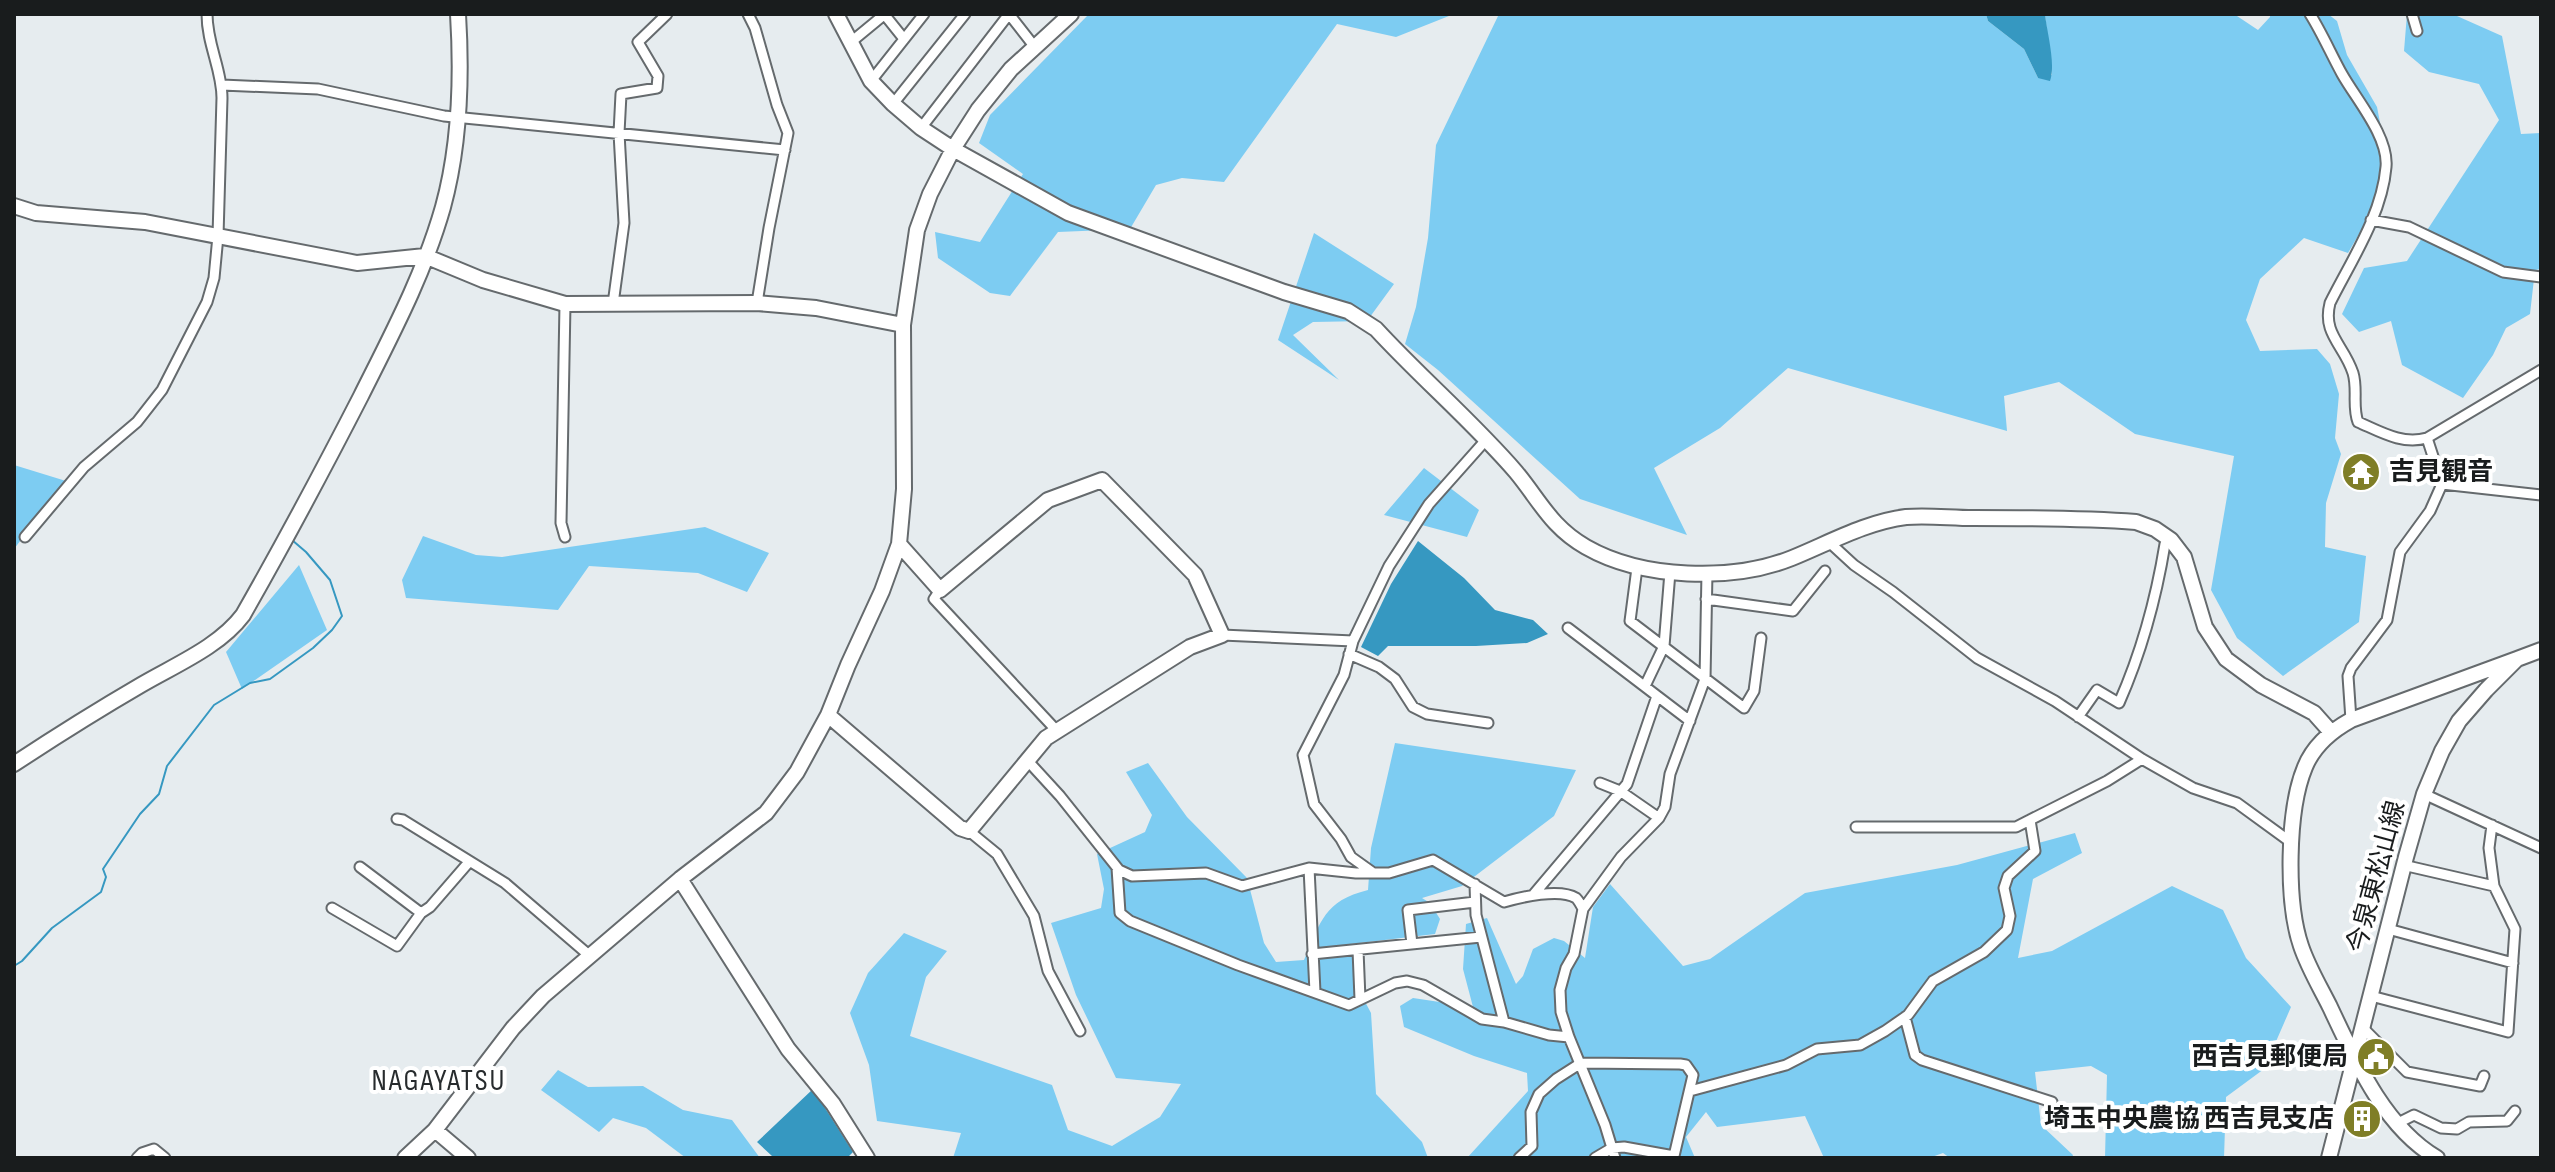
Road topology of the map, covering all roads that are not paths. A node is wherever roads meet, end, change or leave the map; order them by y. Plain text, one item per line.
1 (207, 14) edge
2 (458, 14) edge
3 (667, 14) edge
4 (748, 14) edge
5 (836, 14) edge
6 (885, 14) edge
7 (924, 14) edge
8 (965, 14) edge
9 (1009, 14) edge
10 (2310, 14) edge
11 (2412, 14) edge
12 (1062, 17) edge
13 (2417, 31) dead end
14 (904, 39) junction
15 (851, 42) junction
16 (1034, 46) junction
17 (871, 81) junction
18 (222, 85) junction
19 (893, 104) junction
20 (457, 117) junction
21 (921, 128) junction
22 (619, 133) junction
23 (953, 149) junction
24 (785, 150) junction
25 (14, 206) edge
26 (2371, 220) junction
27 (218, 236) junction
28 (425, 256) junction
29 (2541, 277) edge
30 (757, 303) junction
31 (565, 304) junction
32 (613, 304) junction
33 (903, 325) junction
34 (2541, 370) edge
35 (2427, 438) junction
36 (1485, 441) junction
37 (2442, 484) junction
38 (2541, 495) edge
39 (25, 537) dead end
40 (565, 537) dead end
41 (2171, 540) junction
42 (1829, 542) junction
43 (899, 544) junction
44 (1637, 568) junction
45 (1825, 571) dead end
46 (1670, 572) junction
47 (1707, 572) junction
48 (940, 590) junction
49 (1706, 599) junction
50 (1568, 628) dead end
51 (1222, 635) junction
52 (1761, 638) dead end
53 (1353, 641) junction
54 (1664, 646) junction
55 (2541, 650) edge
56 (1349, 654) junction
57 (2517, 659) junction
58 (1705, 679) junction
59 (1645, 686) junction
60 (1657, 696) junction
61 (828, 715) junction
62 (2078, 717) junction
63 (2351, 720) junction
64 (1690, 721) junction
65 (1488, 723) dead end
66 (1057, 731) junction
67 (2330, 731) junction
68 (2142, 759) junction
69 (1027, 760) junction
70 (14, 764) edge
71 (1600, 783) dead end
72 (1620, 791) junction
73 (2424, 794) junction
74 (1659, 818) junction
75 (397, 819) dead end
76 (2030, 820) junction
77 (2492, 825) junction
78 (1856, 827) dead end
79 (969, 831) junction
80 (2292, 843) junction
81 (2541, 848) edge
82 (469, 862) junction
83 (2403, 865) junction
84 (360, 867) dead end
85 (1117, 868) junction
86 (1309, 868) junction
87 (1372, 872) junction
88 (680, 879) junction
89 (1475, 884) junction
90 (2494, 886) junction
91 (1534, 894) junction
92 (1475, 902) junction
93 (332, 908) dead end
94 (1583, 909) junction
95 (421, 913) junction
96 (2388, 929) junction
97 (1481, 937) junction
98 (1412, 944) junction
99 (1358, 950) junction
100 (1312, 954) junction
101 (590, 956) junction
102 (2513, 963) junction
103 (1315, 992) junction
104 (2371, 996) junction
105 (1360, 999) junction
106 (1905, 1017) junction
107 (1504, 1022) junction
108 (2363, 1028) junction
109 (1080, 1031) dead end
110 (1569, 1037) junction
111 (2355, 1059) junction
112 (1581, 1063) junction
113 (2484, 1076) dead end
114 (1690, 1091) junction
115 (2052, 1102) dead end
116 (2515, 1111) dead end
117 (2398, 1123) junction
118 (435, 1130) junction
119 (1614, 1153) edge
120 (863, 1157) edge
121 (1672, 1157) edge
122 (2434, 1157) edge
123 (137, 1158) edge
124 (165, 1158) edge
125 (405, 1158) edge
126 (468, 1158) edge
127 (1519, 1158) edge
128 (1595, 1158) edge
129 (2329, 1158) edge

1 - 18 street
2 - 20 street
3 - 22 street
4 - 24 street
5 - 15 street
6 - 14 street
6 - 15 street
7 - 14 street
8 - 19 street
9 - 16 street
9 - 21 street
10 - 26 street
11 - 13 street
12 - 16 street
14 - 17 street
15 - 17 street
16 - 23 street
17 - 19 street
18 - 20 street
18 - 27 street
19 - 21 street
20 - 22 street
20 - 28 street
21 - 23 street
22 - 24 street
22 - 32 street
23 - 33 street
23 - 36 street
24 - 30 street
25 - 27 street
26 - 29 street
26 - 35 street
27 - 28 street
27 - 39 street
28 - 31 street
28 - 70 street
30 - 32 street
30 - 33 street
31 - 32 street
31 - 40 street
33 - 43 street
34 - 35 street
35 - 37 street
36 - 44 street
36 - 53 street
37 - 38 street
37 - 63 street
41 - 42 street
41 - 62 street
41 - 67 street
42 - 47 street
42 - 62 street
43 - 48 street
43 - 61 street
44 - 46 street
44 - 54 street
45 - 49 street
46 - 47 street
46 - 54 street
47 - 49 street
48 - 51 street
48 - 66 street
49 - 58 street
50 - 59 street
51 - 53 street
51 - 66 street
52 - 58 street
53 - 56 street
54 - 58 street
54 - 59 street
55 - 57 street, 今泉東松山線
56 - 65 street
56 - 87 street
57 - 63 street
57 - 73 street, 今泉東松山線
58 - 64 street
59 - 60 street
60 - 64 street
60 - 72 street
61 - 79 street
61 - 88 street
62 - 68 street
63 - 67 street
64 - 74 street
66 - 69 street
67 - 80 street
68 - 76 street
68 - 80 street
69 - 79 street
69 - 85 street
71 - 72 street
72 - 74 street
72 - 91 street
73 - 77 street
73 - 83 street, 今泉東松山線
74 - 94 street
75 - 82 street
76 - 78 street
76 - 106 street
77 - 81 street
77 - 90 street
79 - 109 street
80 - 111 street
82 - 95 street
82 - 101 street
83 - 90 street
83 - 96 street, 今泉東松山線
84 - 95 street
85 - 86 street
85 - 103 street
86 - 87 street
86 - 100 street
87 - 89 street
88 - 101 street
88 - 120 street
89 - 91 street
89 - 92 street
90 - 102 street
91 - 94 street
92 - 97 street
92 - 98 street
93 - 95 street
94 - 110 street
96 - 102 street
96 - 104 street, 今泉東松山線
97 - 98 street
97 - 107 street
98 - 99 street
99 - 100 street
99 - 105 street
100 - 103 street
101 - 118 street
102 - 104 street
103 - 105 street
104 - 108 street, 今泉東松山線
105 - 107 street
106 - 114 street
106 - 115 street
107 - 110 street
108 - 111 street, 今泉東松山線
108 - 113 street
110 - 112 street
111 - 117 street
111 - 129 street, 今泉東松山線
112 - 114 street
112 - 119 street
112 - 127 street
114 - 121 street
116 - 117 street
117 - 122 street
118 - 125 street
118 - 126 street
119 - 121 street
119 - 128 street
123 - 124 street

